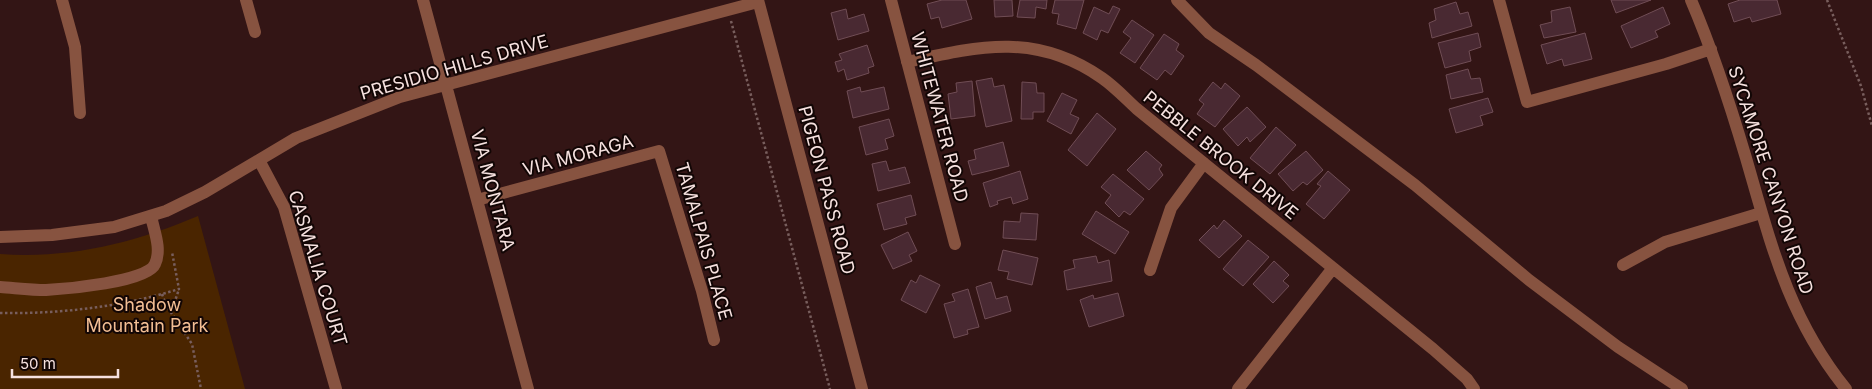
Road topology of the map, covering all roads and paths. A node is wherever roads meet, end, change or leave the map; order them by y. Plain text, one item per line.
1 (62, 0) edge
2 (246, 0) edge
3 (423, 0) edge
4 (890, 0) edge
5 (1178, 0) edge
6 (1499, 0) edge
7 (1691, 0) edge
8 (1827, 0) edge
9 (758, 1) edge
10 (728, 10) junction
11 (255, 32) dead end
12 (1711, 49) junction
13 (907, 62) junction
14 (446, 85) junction
15 (80, 113) dead end
16 (1872, 126) edge
17 (659, 151) joint
18 (259, 160) junction
19 (1204, 163) junction
20 (477, 200) junction
21 (1761, 213) junction
22 (151, 216) junction
23 (0, 237) edge
24 (955, 244) dead end
25 (168, 245) dead end
26 (1623, 265) dead end
27 (1333, 268) junction
28 (1150, 270) dead end
29 (0, 286) edge
30 (179, 289) junction
31 (162, 294) junction
32 (0, 313) edge
33 (171, 313) junction
34 (714, 340) dead end
35 (201, 389) edge
36 (336, 389) edge
37 (528, 389) edge
38 (830, 389) edge
39 (862, 389) edge
40 (1238, 389) edge
41 (1474, 389) edge
42 (1682, 389) edge
43 (1846, 389) edge

1 - 15 street
2 - 11 street
3 - 14 street, VIA MONTARA
4 - 13 street, WHITEWATER ROAD
5 - 42 street
6 - 12 street
7 - 12 street, SYCAMORE CANYON ROAD
8 - 16 path
9 - 10 street, PRESIDIO HILLS DRIVE
9 - 39 street, PIGEON PASS ROAD
10 - 14 street, PRESIDIO HILLS DRIVE
10 - 38 path
12 - 21 street, SYCAMORE CANYON ROAD
13 - 19 street, PEBBLE BROOK DRIVE
13 - 24 street, WHITEWATER ROAD
14 - 18 street, PRESIDIO HILLS DRIVE
14 - 20 street, VIA MONTARA
17 - 20 street, VIA MORAGA
17 - 34 street, TAMALPAIS PLACE
18 - 22 street, PRESIDIO HILLS DRIVE
18 - 36 street, CASMALIA COURT
19 - 27 street, PEBBLE BROOK DRIVE
19 - 28 street
20 - 37 street, VIA MONTARA
21 - 26 street
21 - 43 street, SYCAMORE CANYON ROAD
22 - 23 street, PRESIDIO HILLS DRIVE
22 - 29 street
25 - 30 path
27 - 40 street
27 - 41 street, PEBBLE BROOK DRIVE
30 - 31 path
30 - 33 path
31 - 32 path
31 - 33 path
33 - 35 path

